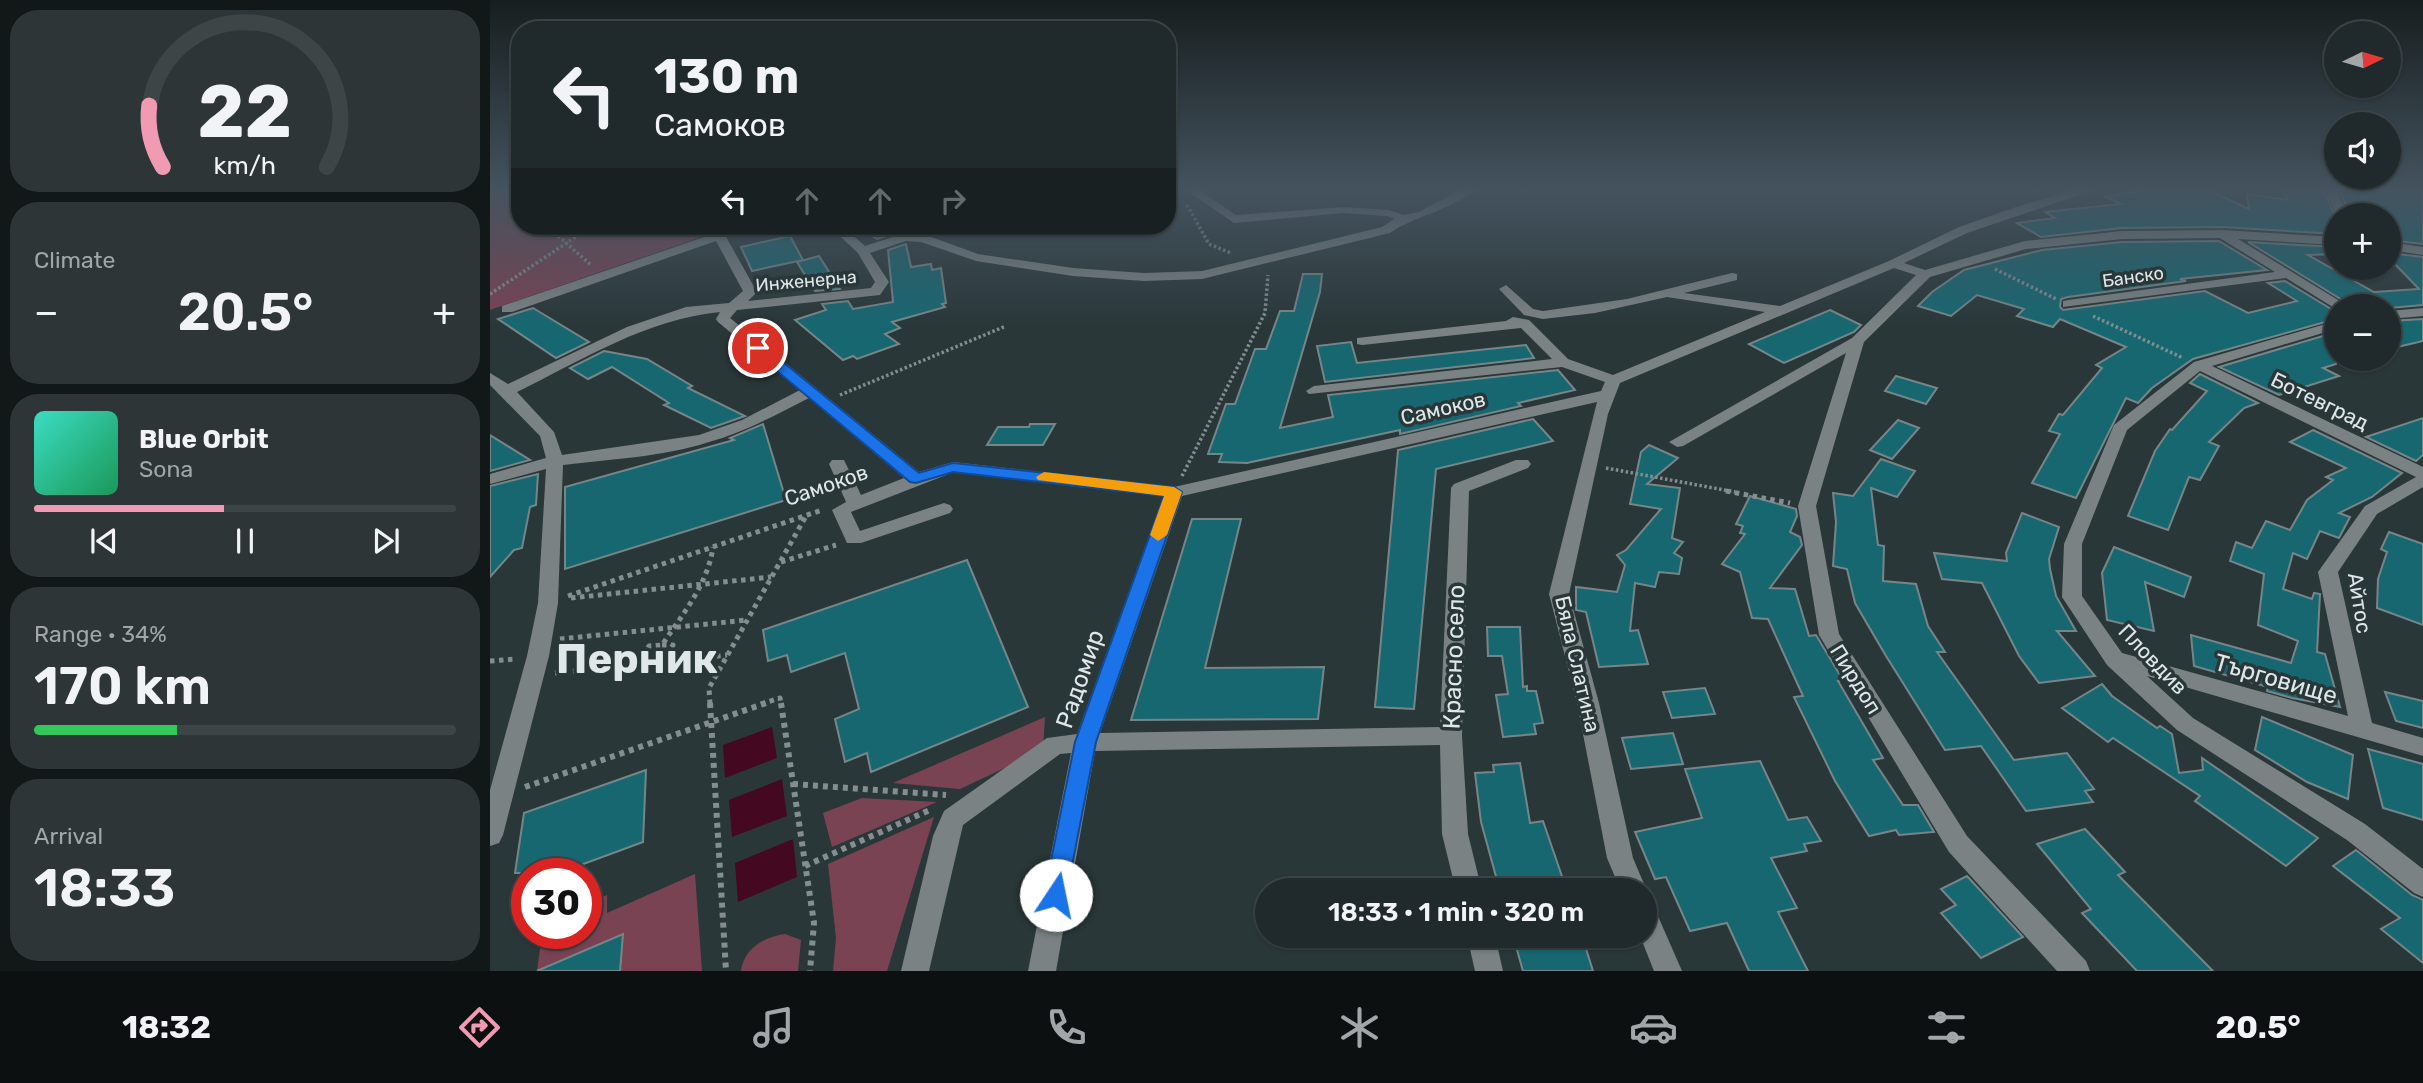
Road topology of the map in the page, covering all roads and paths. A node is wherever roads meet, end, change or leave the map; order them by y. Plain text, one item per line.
1 (558, 235) edge
2 (577, 235) edge
3 (706, 235) edge
4 (719, 235) edge
5 (845, 235) edge
6 (1205, 235) edge
7 (1365, 235) edge
8 (1952, 235) edge
9 (2119, 235) edge
10 (2224, 235) edge
11 (2243, 235) edge
12 (2324, 240) edge
13 (566, 242) junction
14 (2401, 248) edge
15 (863, 251) junction
16 (2423, 251) edge
17 (1256, 263) junction
18 (1893, 264) junction
19 (1925, 274) junction
20 (2287, 274) junction
21 (603, 276) junction
22 (1732, 277) dead end
23 (1506, 289) dead end
24 (490, 294) edge
25 (1662, 295) junction
26 (2324, 296) edge
27 (736, 304) junction
28 (2068, 304) dead end
29 (508, 309) dead end
30 (1781, 310) junction
31 (2423, 312) edge
32 (2401, 314) edge
33 (1501, 319) dead end
34 (1524, 323) junction
35 (1006, 326) dead end
36 (2324, 329) edge
37 (1362, 341) dead end
38 (1857, 341) junction
39 (1563, 362) junction
40 (2199, 365) junction
41 (490, 378) edge
42 (1610, 387) junction
43 (507, 391) junction
44 (1314, 391) dead end
45 (817, 397) junction
46 (1677, 442) dead end
47 (555, 461) junction
48 (838, 464) dead end
49 (1522, 464) dead end
50 (1588, 465) junction
51 (2423, 474) edge
52 (490, 478) edge
53 (916, 478) junction
54 (2423, 480) edge
55 (1174, 492) junction
56 (855, 502) junction
57 (1807, 506) junction
58 (944, 509) dead end
59 (806, 516) junction
60 (854, 539) junction
61 (713, 547) junction
62 (780, 563) junction
63 (772, 577) junction
64 (699, 584) junction
65 (748, 620) junction
66 (674, 628) junction
67 (541, 641) junction
68 (662, 645) junction
69 (728, 654) junction
70 (2115, 659) junction
71 (663, 661) junction
72 (638, 663) junction
73 (533, 676) junction
74 (711, 722) junction
75 (2362, 732) junction
76 (1451, 736) junction
77 (1085, 742) junction
78 (2423, 747) edge
79 (793, 784) junction
80 (500, 796) junction
81 (961, 796) dead end
82 (937, 807) dead end
83 (490, 835) edge
84 (805, 866) junction
85 (1466, 878) edge
86 (1628, 878) edge
87 (2423, 885) edge
88 (1657, 945) edge
89 (1483, 948) edge
90 (726, 971) edge
91 (810, 971) edge
92 (915, 971) edge
93 (1042, 971) edge
94 (1489, 971) edge
95 (1668, 971) edge
96 (2076, 971) edge

1 - 13 path
2 - 13 path
3 - 21 street
4 - 27 street
5 - 15 street, Инженерна
6 - 17 path
7 - 17 street
8 - 18 street, Самоков
9 - 19 street
10 - 20 street
11 - 12 street
13 - 21 path
13 - 24 path
14 - 16 street
15 - 17 street
15 - 27 street, Инженерна
17 - 55 path
18 - 19 street
18 - 30 street, Самоков
19 - 38 street, Пирдоп
20 - 26 street
20 - 28 street, Банско
21 - 29 street
22 - 25 street
23 - 25 street
25 - 30 street
27 - 43 street
27 - 45 street
30 - 42 street, Самоков
31 - 32 street
33 - 34 street
34 - 37 street
34 - 39 street
35 - 45 path
36 - 40 street, Пловдив
38 - 46 street
38 - 57 street, Пирдоп
39 - 42 street
39 - 44 street
40 - 51 street, Ботевград
40 - 70 street, Пловдив
41 - 43 street
42 - 50 street, Бяла Слатина
42 - 55 street, Самоков
43 - 47 street
45 - 47 street
45 - 53 street
47 - 52 street
47 - 67 street
48 - 56 street
49 - 76 street, Красно село
50 - 57 path
50 - 86 street, Бяла Слатина
53 - 55 street, Самоков
53 - 56 street, Самоков
54 - 75 street, Айтос
55 - 77 street, Радомир
56 - 59 path, Самоков
56 - 60 street
57 - 96 street, Пирдоп
58 - 60 street
59 - 61 path, Самоков
59 - 62 path
60 - 62 path
61 - 64 path
61 - 64 path, Самоков
62 - 63 path
63 - 64 path
63 - 65 path
64 - 66 path
65 - 66 path
65 - 69 path
66 - 67 path
66 - 68 path
67 - 73 street
68 - 71 path
68 - 72 path
69 - 71 path
69 - 74 path
70 - 75 street, Търговище
70 - 87 street, Пловдив
71 - 72 path
72 - 73 path
73 - 80 street
74 - 79 path
74 - 80 path
74 - 90 path
75 - 78 street, Търговище
76 - 77 street
76 - 85 street, Красно село
77 - 92 street
77 - 93 street, Радомир
79 - 81 path
79 - 84 path
80 - 83 street
82 - 84 path
84 - 91 path
88 - 95 street
89 - 94 street

